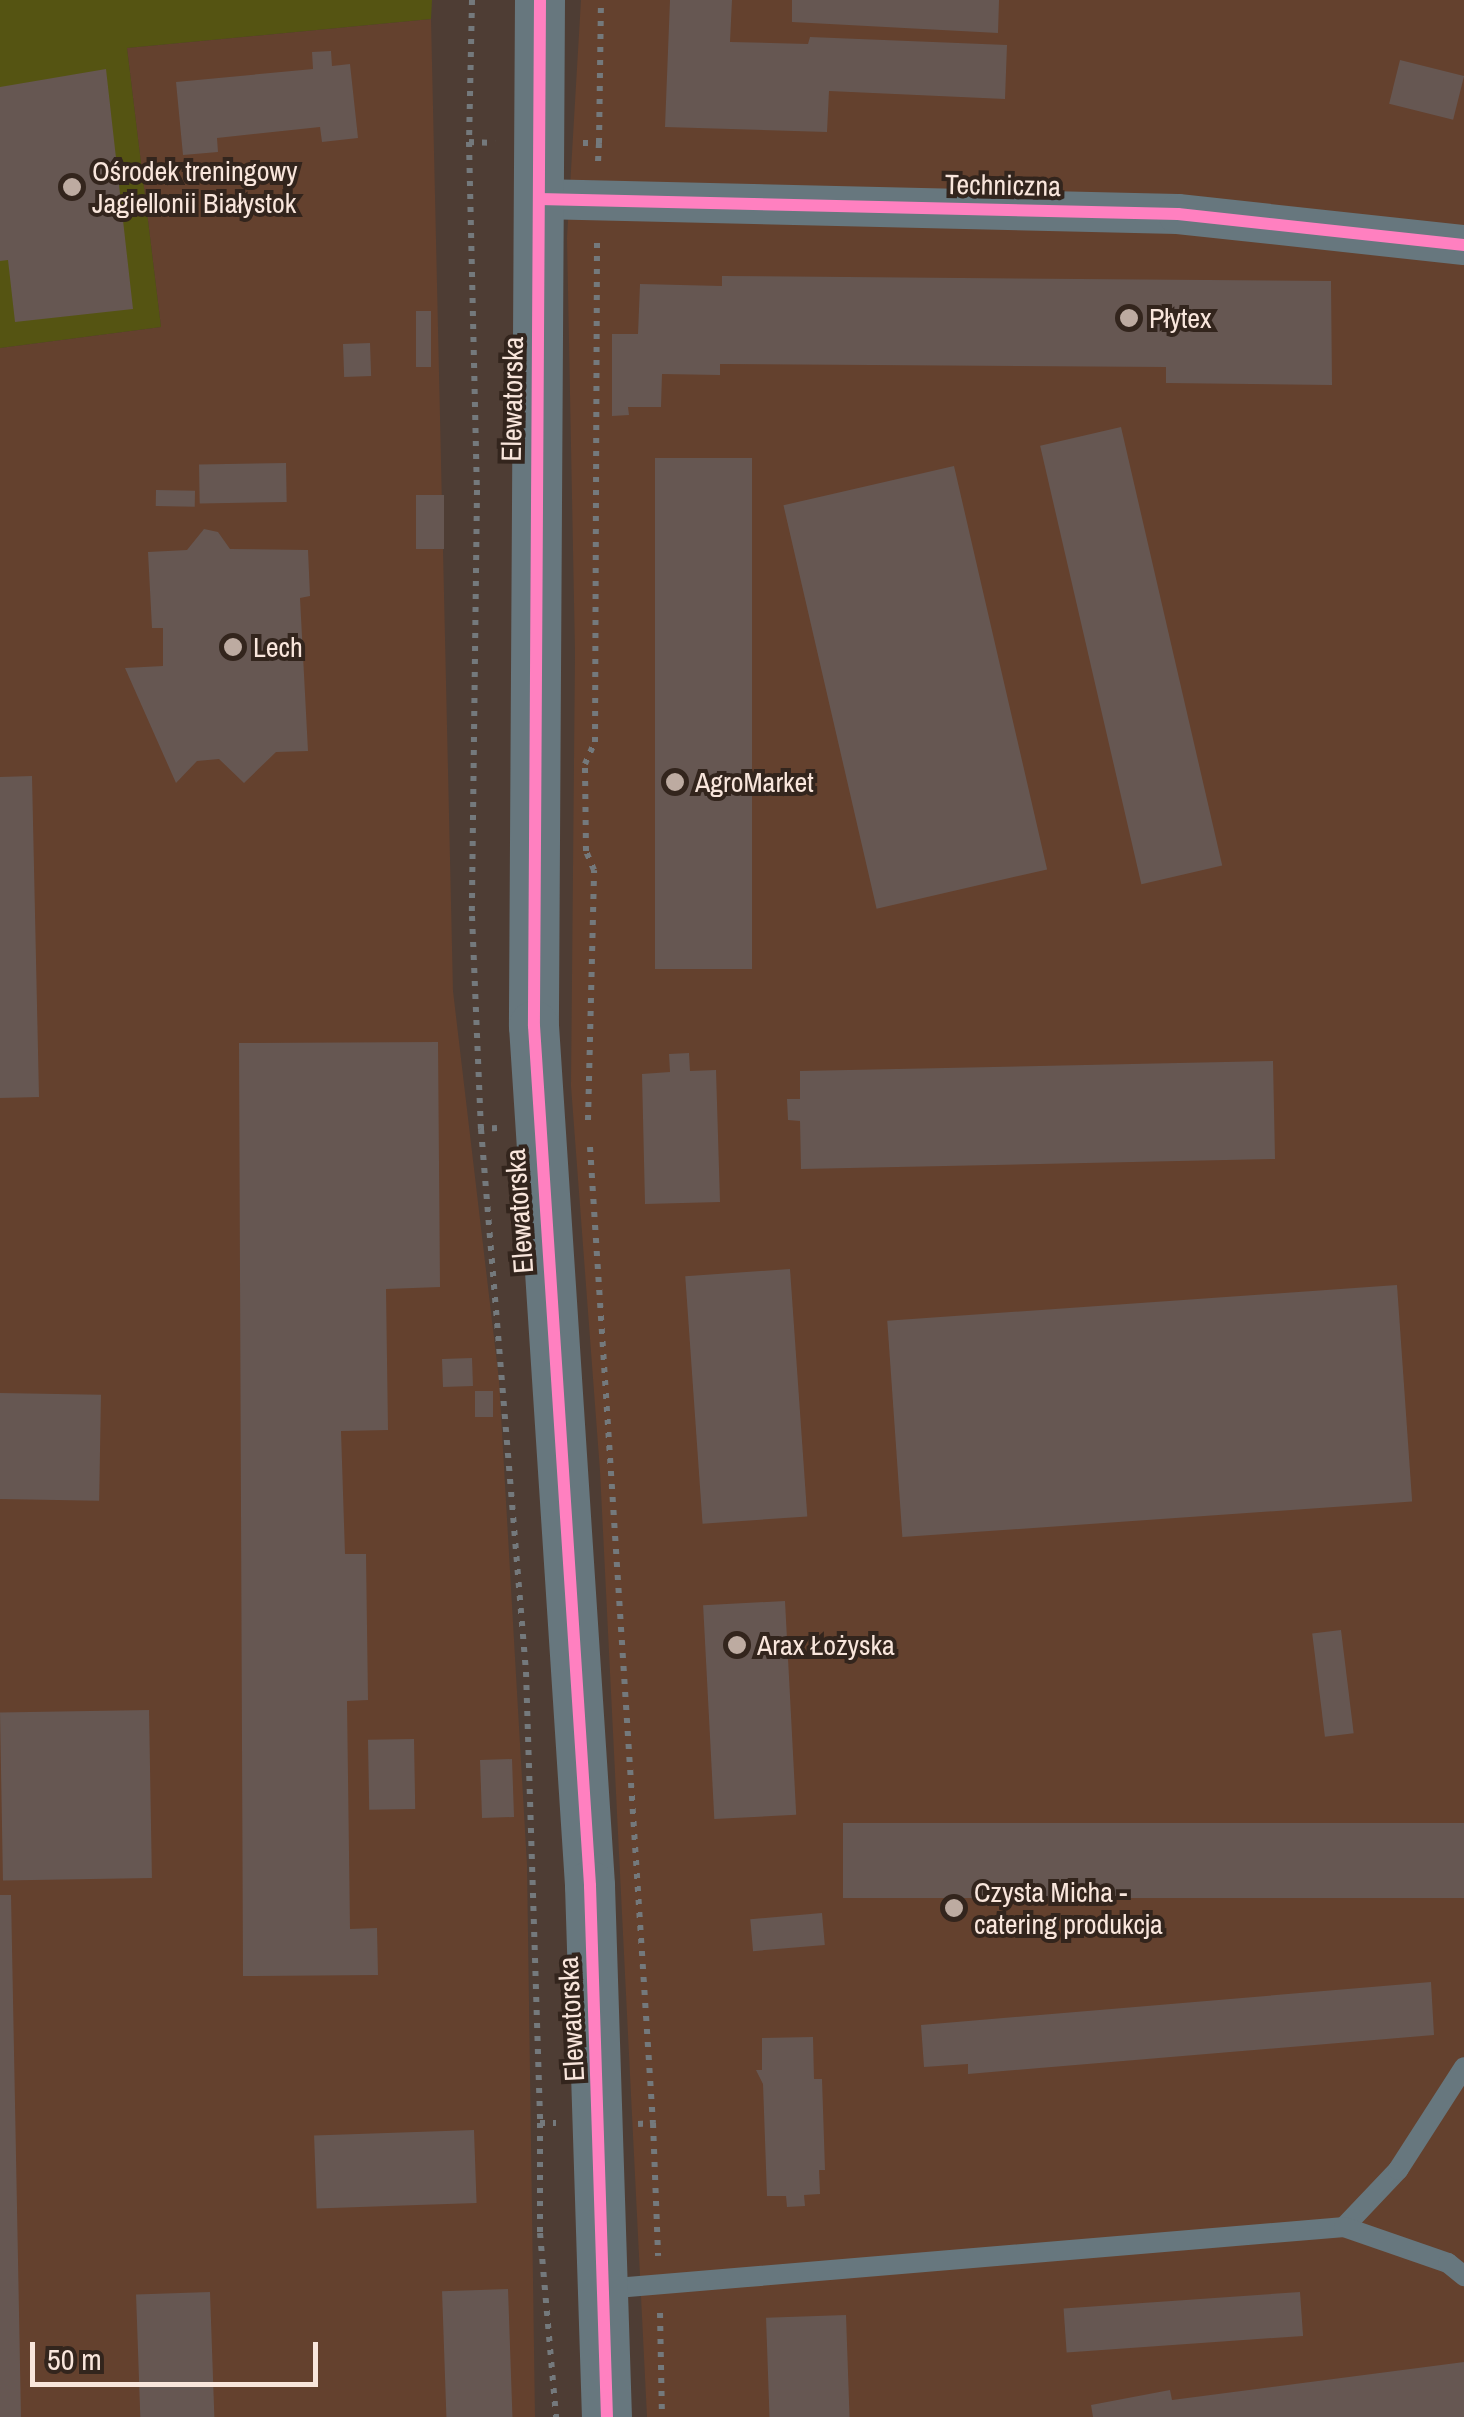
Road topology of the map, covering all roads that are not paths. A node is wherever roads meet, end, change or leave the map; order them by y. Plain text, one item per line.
1 (540, 0) edge
2 (539, 199) junction
3 (1464, 245) edge
4 (1464, 2066) edge
5 (1344, 2227) junction
6 (1464, 2276) edge
7 (604, 2289) junction
8 (607, 2417) edge

1 - 2 street, Elewatorska
2 - 3 street, Techniczna
2 - 7 street, Elewatorska
4 - 5 lane
5 - 6 lane
5 - 7 lane
7 - 8 street, Elewatorska

